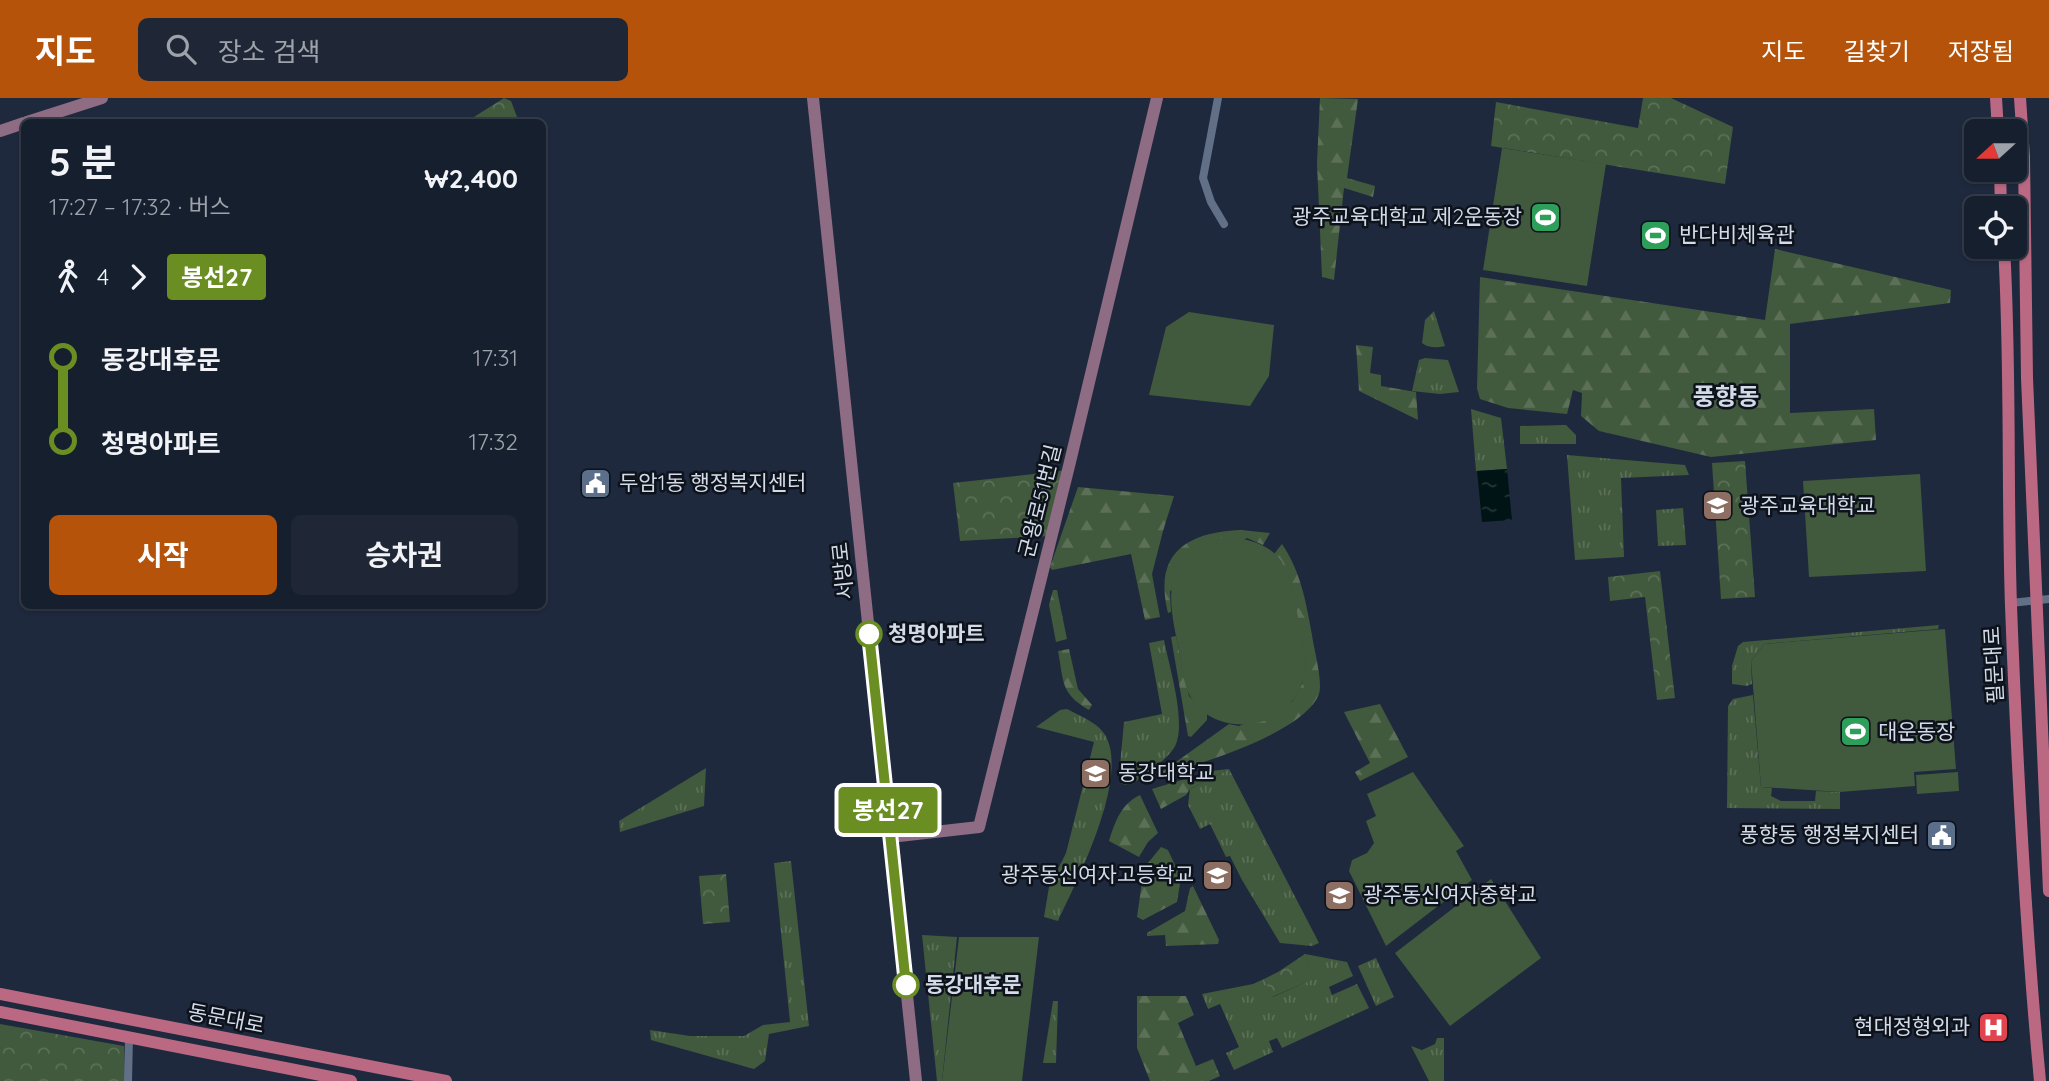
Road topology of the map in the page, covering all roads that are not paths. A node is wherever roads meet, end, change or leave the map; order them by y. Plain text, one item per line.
1 (102, 98) edge
2 (813, 98) edge
3 (1157, 98) edge
4 (1218, 98) edge
5 (1996, 98) edge
6 (2020, 98) edge
7 (38, 119) edge
8 (1997, 119) edge
9 (21, 125) edge
10 (0, 131) edge
11 (1224, 224) dead end
12 (2004, 259) edge
13 (2043, 599) edge
14 (2011, 603) junction
15 (890, 837) junction
16 (2049, 891) edge
17 (0, 994) edge
18 (0, 1012) edge
19 (128, 1037) junction
20 (128, 1081) edge
21 (351, 1081) edge
22 (446, 1081) edge
23 (916, 1081) edge
24 (2040, 1081) edge

1 - 7 main road
2 - 15 main road, 서방로
3 - 15 main road, 군왕로51번길
4 - 11 street
5 - 8 main road
6 - 13 main road, 필문대로
9 - 10 main road
12 - 14 main road, 필문대로
13 - 14 street
13 - 16 main road, 필문대로
14 - 24 main road, 필문대로
15 - 23 main road, 서방로
17 - 22 main road, 동문대로
18 - 19 main road, 동문대로
19 - 20 street
19 - 21 main road, 동문대로

